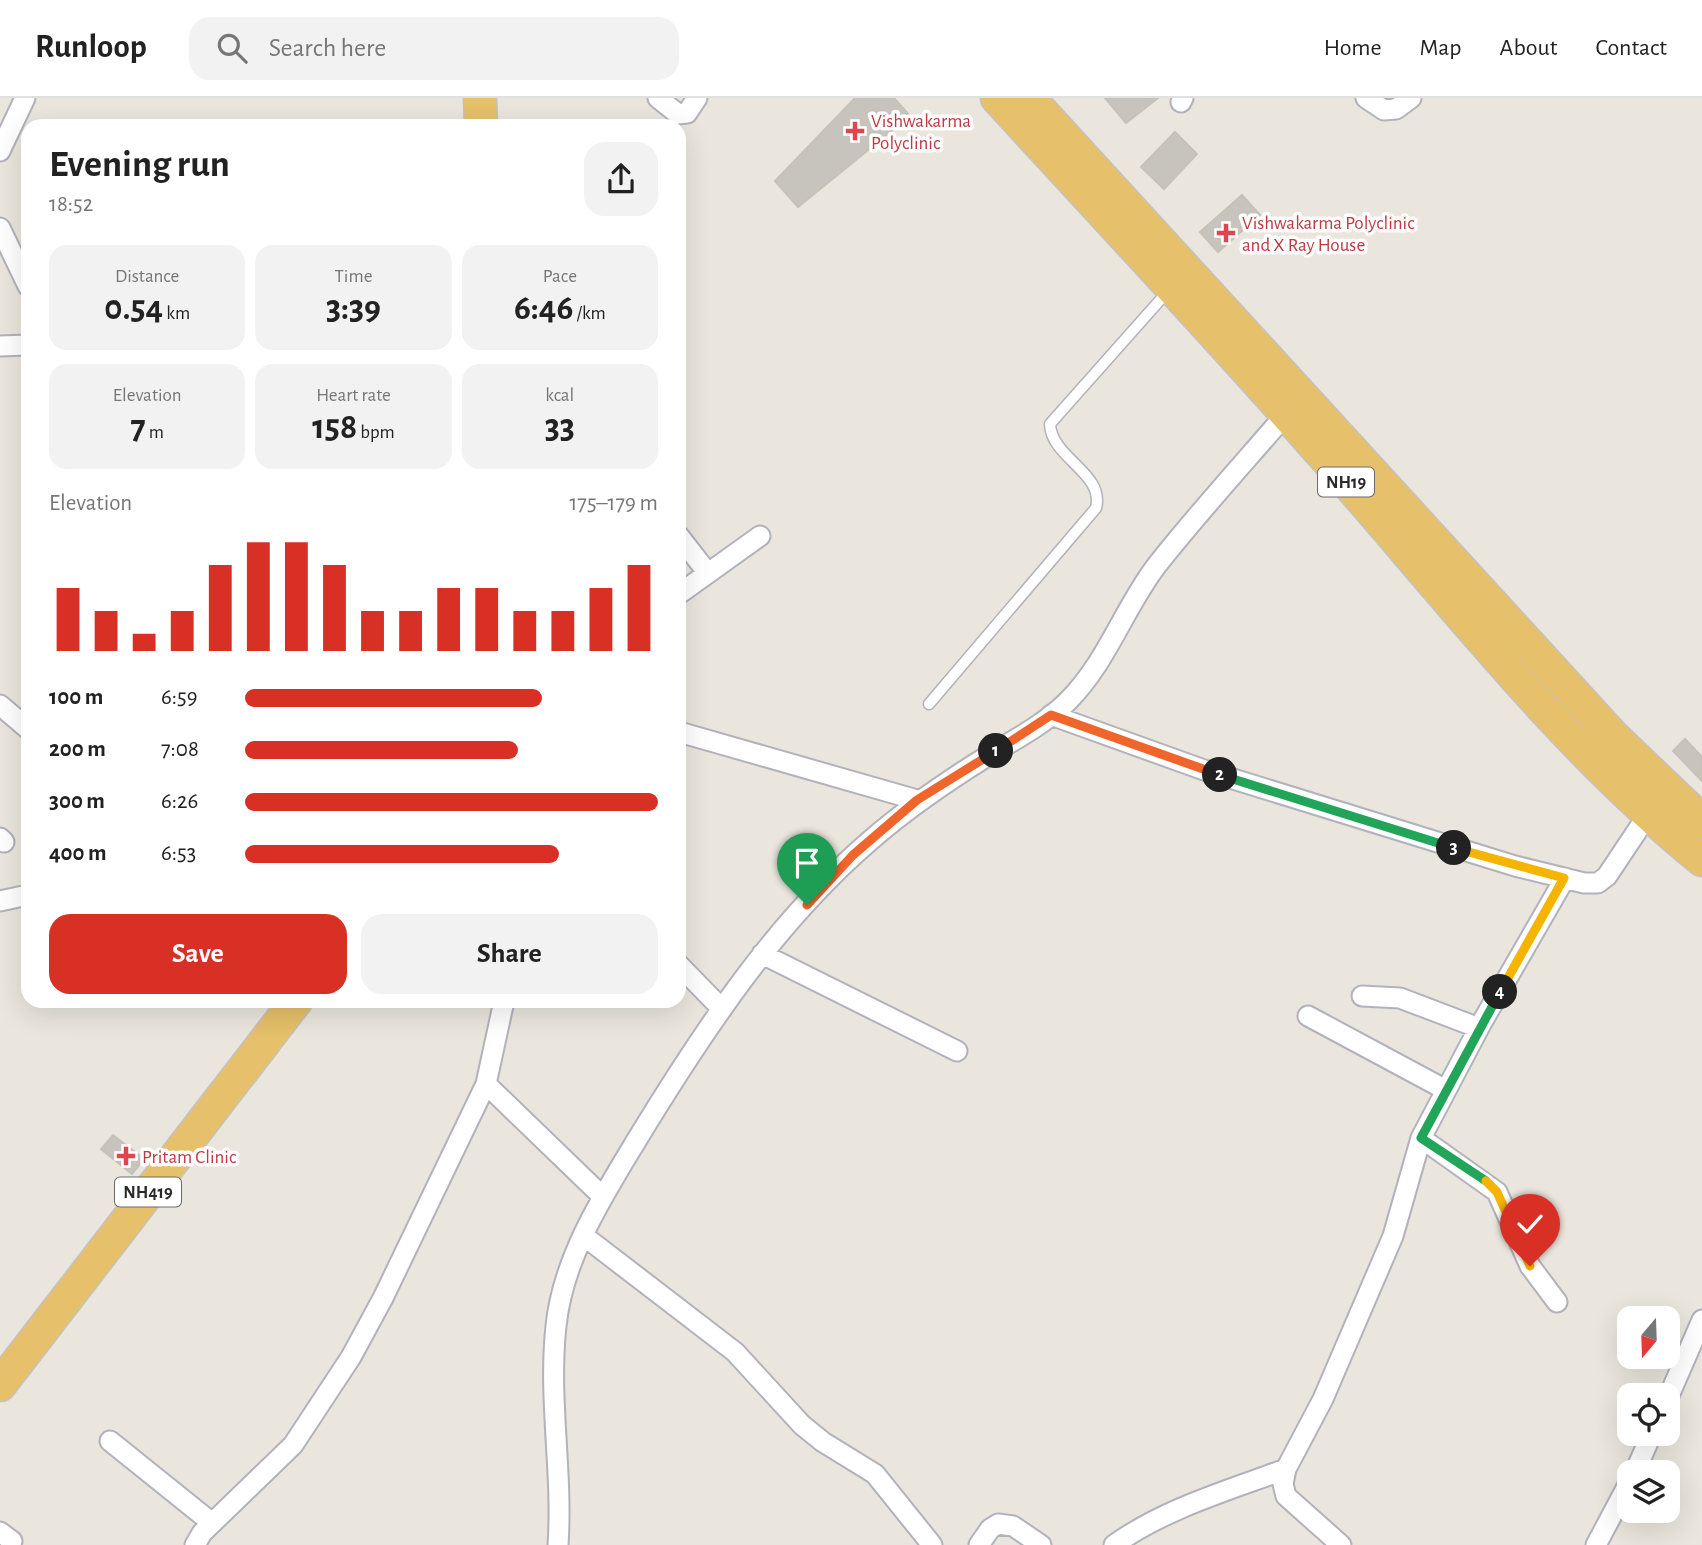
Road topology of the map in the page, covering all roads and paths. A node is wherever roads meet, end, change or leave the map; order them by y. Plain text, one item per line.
1 (25, 98) edge
2 (480, 98) edge
3 (657, 98) edge
4 (697, 98) edge
5 (997, 98) edge
6 (1029, 98) edge
7 (1366, 98) edge
8 (1411, 98) edge
9 (481, 119) edge
10 (0, 151) edge
11 (0, 228) edge
12 (21, 272) edge
13 (1170, 288) junction
14 (21, 345) edge
15 (0, 346) edge
16 (1286, 414) junction
17 (760, 536) dead end
18 (686, 545) edge
19 (707, 572) junction
20 (686, 588) edge
21 (929, 704) dead end
22 (0, 705) edge
23 (1051, 715) junction
24 (21, 723) edge
25 (686, 734) edge
26 (917, 800) junction
27 (1649, 813) junction
28 (1702, 821) edge
29 (1702, 860) edge
30 (1564, 878) junction
31 (21, 896) edge
32 (0, 901) edge
33 (762, 954) junction
34 (686, 972) edge
35 (1362, 996) dead end
36 (291, 1008) edge
37 (502, 1008) edge
38 (722, 1009) junction
39 (1308, 1016) dead end
40 (1479, 1028) junction
41 (957, 1051) dead end
42 (486, 1084) junction
43 (1446, 1090) junction
44 (1421, 1138) junction
45 (603, 1196) junction
46 (584, 1236) junction
47 (1557, 1302) dead end
48 (1702, 1320) edge
49 (1675, 1383) edge
50 (0, 1385) edge
51 (110, 1441) dead end
52 (1286, 1469) junction
53 (1617, 1506) edge
54 (212, 1523) junction
55 (195, 1545) edge
56 (558, 1545) edge
57 (932, 1545) edge
58 (979, 1545) edge
59 (1041, 1545) edge
60 (1114, 1545) edge
61 (1341, 1545) edge
62 (1596, 1545) edge

1 - 10 street
2 - 9 highway
3 - 4 street
5 - 13 highway, NH19
6 - 28 highway, NH19
7 - 8 street
11 - 12 street
13 - 16 highway, NH19
13 - 21 lane
14 - 15 street
16 - 23 street
16 - 27 highway, NH19
17 - 19 street
18 - 19 street
19 - 20 street
22 - 24 street
23 - 26 street
23 - 30 street
25 - 26 street
26 - 33 street
27 - 29 highway, NH19
27 - 30 street
30 - 40 street
31 - 32 street
33 - 38 street
33 - 41 street
34 - 38 street
35 - 40 street
36 - 50 highway, NH419
37 - 42 street
38 - 45 street
39 - 43 street
40 - 43 street
42 - 45 street
42 - 54 street
43 - 44 street
44 - 47 street
44 - 52 street
45 - 46 street
46 - 56 street
46 - 57 street
48 - 49 street
51 - 54 street
52 - 60 street
52 - 61 street
53 - 62 street
54 - 55 street
58 - 59 street

